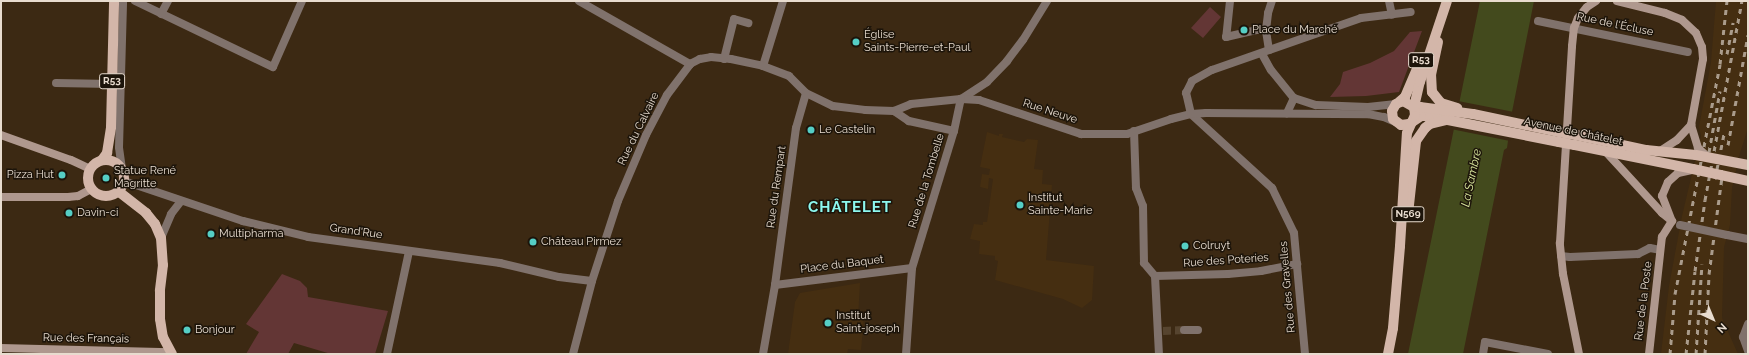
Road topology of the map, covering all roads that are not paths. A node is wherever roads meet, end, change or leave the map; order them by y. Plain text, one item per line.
1 (114, 1) edge
2 (123, 1) edge
3 (135, 1) edge
4 (168, 1) edge
5 (302, 1) edge
6 (579, 1) edge
7 (783, 1) edge
8 (1230, 1) edge
9 (1272, 1) edge
10 (1389, 1) edge
11 (1447, 1) edge
12 (1596, 1) edge
13 (1617, 1) edge
14 (1047, 3) edge
15 (1411, 12) dead end
16 (161, 14) junction
17 (1392, 15) junction
18 (1442, 16) junction
19 (1538, 22) dead end
20 (748, 24) dead end
21 (1574, 28) junction
22 (1266, 30) junction
23 (1265, 52) junction
24 (1688, 52) dead end
25 (724, 59) junction
26 (690, 64) junction
27 (763, 66) junction
28 (56, 83) dead end
29 (112, 84) junction
30 (806, 93) junction
31 (1294, 98) junction
32 (961, 99) junction
33 (1397, 103) junction
34 (1414, 107) junction
35 (894, 111) junction
36 (1287, 113) junction
37 (1451, 113) junction
38 (1191, 114) junction
39 (1395, 122) junction
40 (1412, 122) junction
41 (1691, 124) junction
42 (1519, 128) junction
43 (954, 131) junction
44 (1134, 131) junction
45 (1, 135) edge
46 (1576, 140) junction
47 (1660, 151) junction
48 (1606, 152) junction
49 (1697, 152) junction
50 (102, 160) junction
51 (1748, 166) edge
52 (90, 169) junction
53 (122, 169) junction
54 (1693, 169) junction
55 (124, 181) junction
56 (1748, 181) edge
57 (91, 189) junction
58 (118, 191) junction
59 (1, 197) edge
60 (181, 201) junction
61 (1672, 221) junction
62 (161, 238) junction
63 (1748, 239) edge
64 (1660, 250) junction
65 (409, 251) junction
66 (1561, 256) junction
67 (1297, 264) junction
68 (912, 268) junction
69 (1155, 276) junction
70 (592, 281) junction
71 (775, 285) junction
72 (1748, 324) edge
73 (1393, 328) junction
74 (1184, 330) tunnel mouth
75 (1198, 330) dead end
76 (1, 348) edge
77 (1748, 351) edge
78 (140, 353) edge
79 (171, 353) edge
80 (1536, 353) edge
81 (387, 354) edge
82 (573, 354) edge
83 (763, 354) edge
84 (906, 354) edge
85 (1159, 354) edge
86 (1305, 354) edge
87 (1388, 354) edge
88 (1483, 354) edge
89 (1548, 354) edge
90 (1579, 354) edge
91 (1649, 354) edge

1 - 29 main road, R53
2 - 53 street
3 - 16 street
4 - 16 street
5 - 16 street
6 - 26 street
7 - 27 street
8 - 22 street
9 - 22 street
10 - 17 street
11 - 18 main road, R53
12 - 21 street
13 - 41 street
14 - 32 street
15 - 17 street
17 - 23 street
18 - 33 main road, R53
18 - 34 main road, R53
18 - 37 main road, N569
19 - 21 street, Rue de l'Écluse
20 - 25 street
21 - 24 street, Rue de l'Écluse
21 - 66 street
22 - 23 street
23 - 31 street
23 - 38 street
25 - 26 street
25 - 27 street
26 - 70 street, Rue du Calvaire
27 - 30 street
28 - 29 street
29 - 50 main road, R53
30 - 35 street
30 - 71 street, Rue du Rempart
31 - 33 street, Avenue de Châtelet
31 - 36 street
32 - 35 street, Rue Neuve
32 - 43 street, Rue de la Tombelle
32 - 44 street, Rue Neuve
33 - 34 main road, Avenue de Châtelet
33 - 39 main road
34 - 37 main road, Avenue de Châtelet / N569
34 - 40 main road, R53
35 - 43 street
36 - 38 street, Avenue de Châtelet
36 - 39 street, Avenue de Châtelet
37 - 40 main road, Avenue de Châtelet / N569
37 - 42 main road, Avenue de Châtelet / N569
37 - 42 main road, Avenue de Châtelet / N569
37 - 73 main road, N569
38 - 44 street
38 - 67 street, Rue des Gravelles
39 - 40 main road, Avenue de Châtelet
40 - 73 main road, R53
41 - 47 street
41 - 49 street
42 - 46 main road, Avenue de Châtelet / N569, bridge
43 - 68 street, Rue de la Tombelle
44 - 69 street
45 - 52 street
46 - 47 main road, Avenue de Châtelet / N569
46 - 48 main road, Avenue de Châtelet / N569
47 - 49 main road, Avenue de Châtelet / N569
48 - 54 main road, Avenue de Châtelet / N569
48 - 61 street
49 - 51 main road, Avenue de Châtelet / N569, bridge
50 - 52 main road
50 - 53 main road
52 - 57 main road
53 - 55 main road
54 - 56 main road, Avenue de Châtelet / N569, bridge
54 - 61 street
55 - 58 main road
55 - 60 street, Grand'Rue
57 - 58 main road
57 - 59 street
58 - 62 main road
60 - 62 street
60 - 65 street, Grand'Rue
61 - 63 street, bridge
61 - 64 street, Rue de la Poste
62 - 79 main road
64 - 66 street
64 - 91 street, Rue de la Poste
65 - 70 street, Grand'Rue
65 - 81 street
66 - 90 street
67 - 69 street, Rue des Poteries
67 - 86 street, Rue des Gravelles
68 - 71 street, Place du Baquet
68 - 84 street, Rue de la Tombelle
69 - 85 street
70 - 82 street, Rue du Calvaire
71 - 83 street, Rue du Rempart
72 - 77 street
73 - 87 main road, R53
74 - 75 street
76 - 78 street, Rue des Français
78 - 79 street, Rue des Français
80 - 88 street
80 - 89 street

